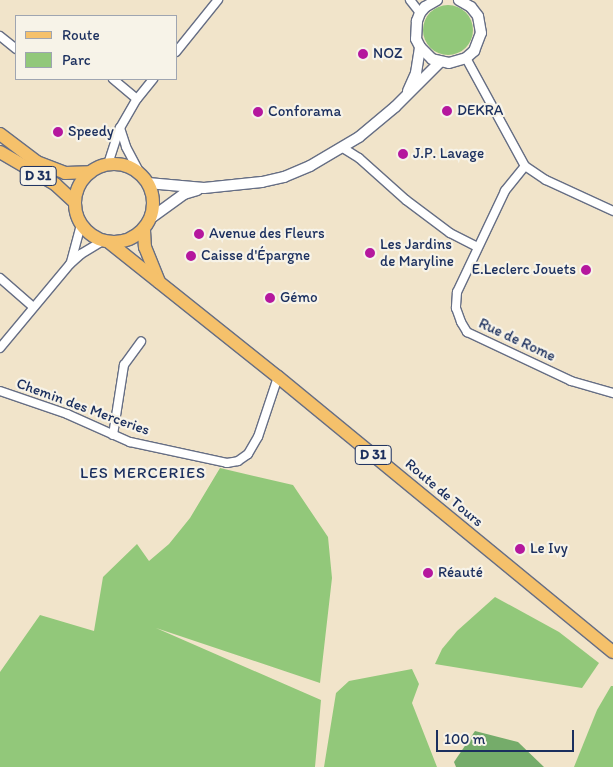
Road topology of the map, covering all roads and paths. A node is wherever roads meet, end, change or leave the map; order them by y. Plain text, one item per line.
1 (218, 0) edge
2 (410, 0) edge
3 (459, 0) edge
4 (476, 0) edge
5 (432, 1) edge
6 (420, 13) junction
7 (478, 16) junction
8 (0, 36) edge
9 (420, 47) junction
10 (15, 48) edge
11 (178, 50) edge
12 (466, 58) junction
13 (440, 62) junction
14 (114, 80) edge
15 (152, 80) edge
16 (405, 97) junction
17 (137, 99) junction
18 (120, 128) junction
19 (0, 134) edge
20 (343, 148) junction
21 (0, 152) edge
22 (108, 164) junction
23 (525, 166) junction
24 (90, 172) junction
25 (144, 178) junction
26 (204, 188) junction
27 (74, 202) junction
28 (613, 211) edge
29 (151, 218) junction
30 (81, 225) junction
31 (144, 230) junction
32 (106, 242) junction
33 (477, 247) junction
34 (70, 264) junction
35 (0, 278) edge
36 (160, 284) junction
37 (32, 306) junction
38 (141, 342) dead end
39 (0, 348) edge
40 (278, 377) junction
41 (0, 392) edge
42 (613, 393) edge
43 (113, 435) junction
44 (613, 652) edge

1 - 11 street
2 - 6 street
3 - 7 street
4 - 7 street
5 - 6 street
6 - 9 street
7 - 12 street
8 - 10 street
9 - 13 street
9 - 16 street
12 - 13 street
12 - 23 street
13 - 16 street
14 - 17 street
15 - 17 street
16 - 20 street
17 - 18 street
18 - 22 street
18 - 25 street
19 - 24 main road
20 - 26 street
20 - 33 street
21 - 27 main road, D 31
22 - 24 main road
22 - 25 main road
23 - 28 street
23 - 33 street, Rue de Rome
24 - 27 main road
25 - 26 street
25 - 29 main road
26 - 29 street
27 - 30 main road
29 - 31 main road
30 - 32 main road
30 - 34 street
31 - 32 main road
31 - 36 main road, Route de Tours / D 31
32 - 34 street
32 - 36 main road, Route de Tours / D 31
33 - 42 street, Rue de Rome
34 - 37 street
35 - 37 street
36 - 40 main road, Route de Tours / D 31
37 - 39 street
38 - 43 street
40 - 43 street, Chemin des Merceries
40 - 44 main road, Route de Tours / D 31
41 - 43 street, Chemin des Merceries

